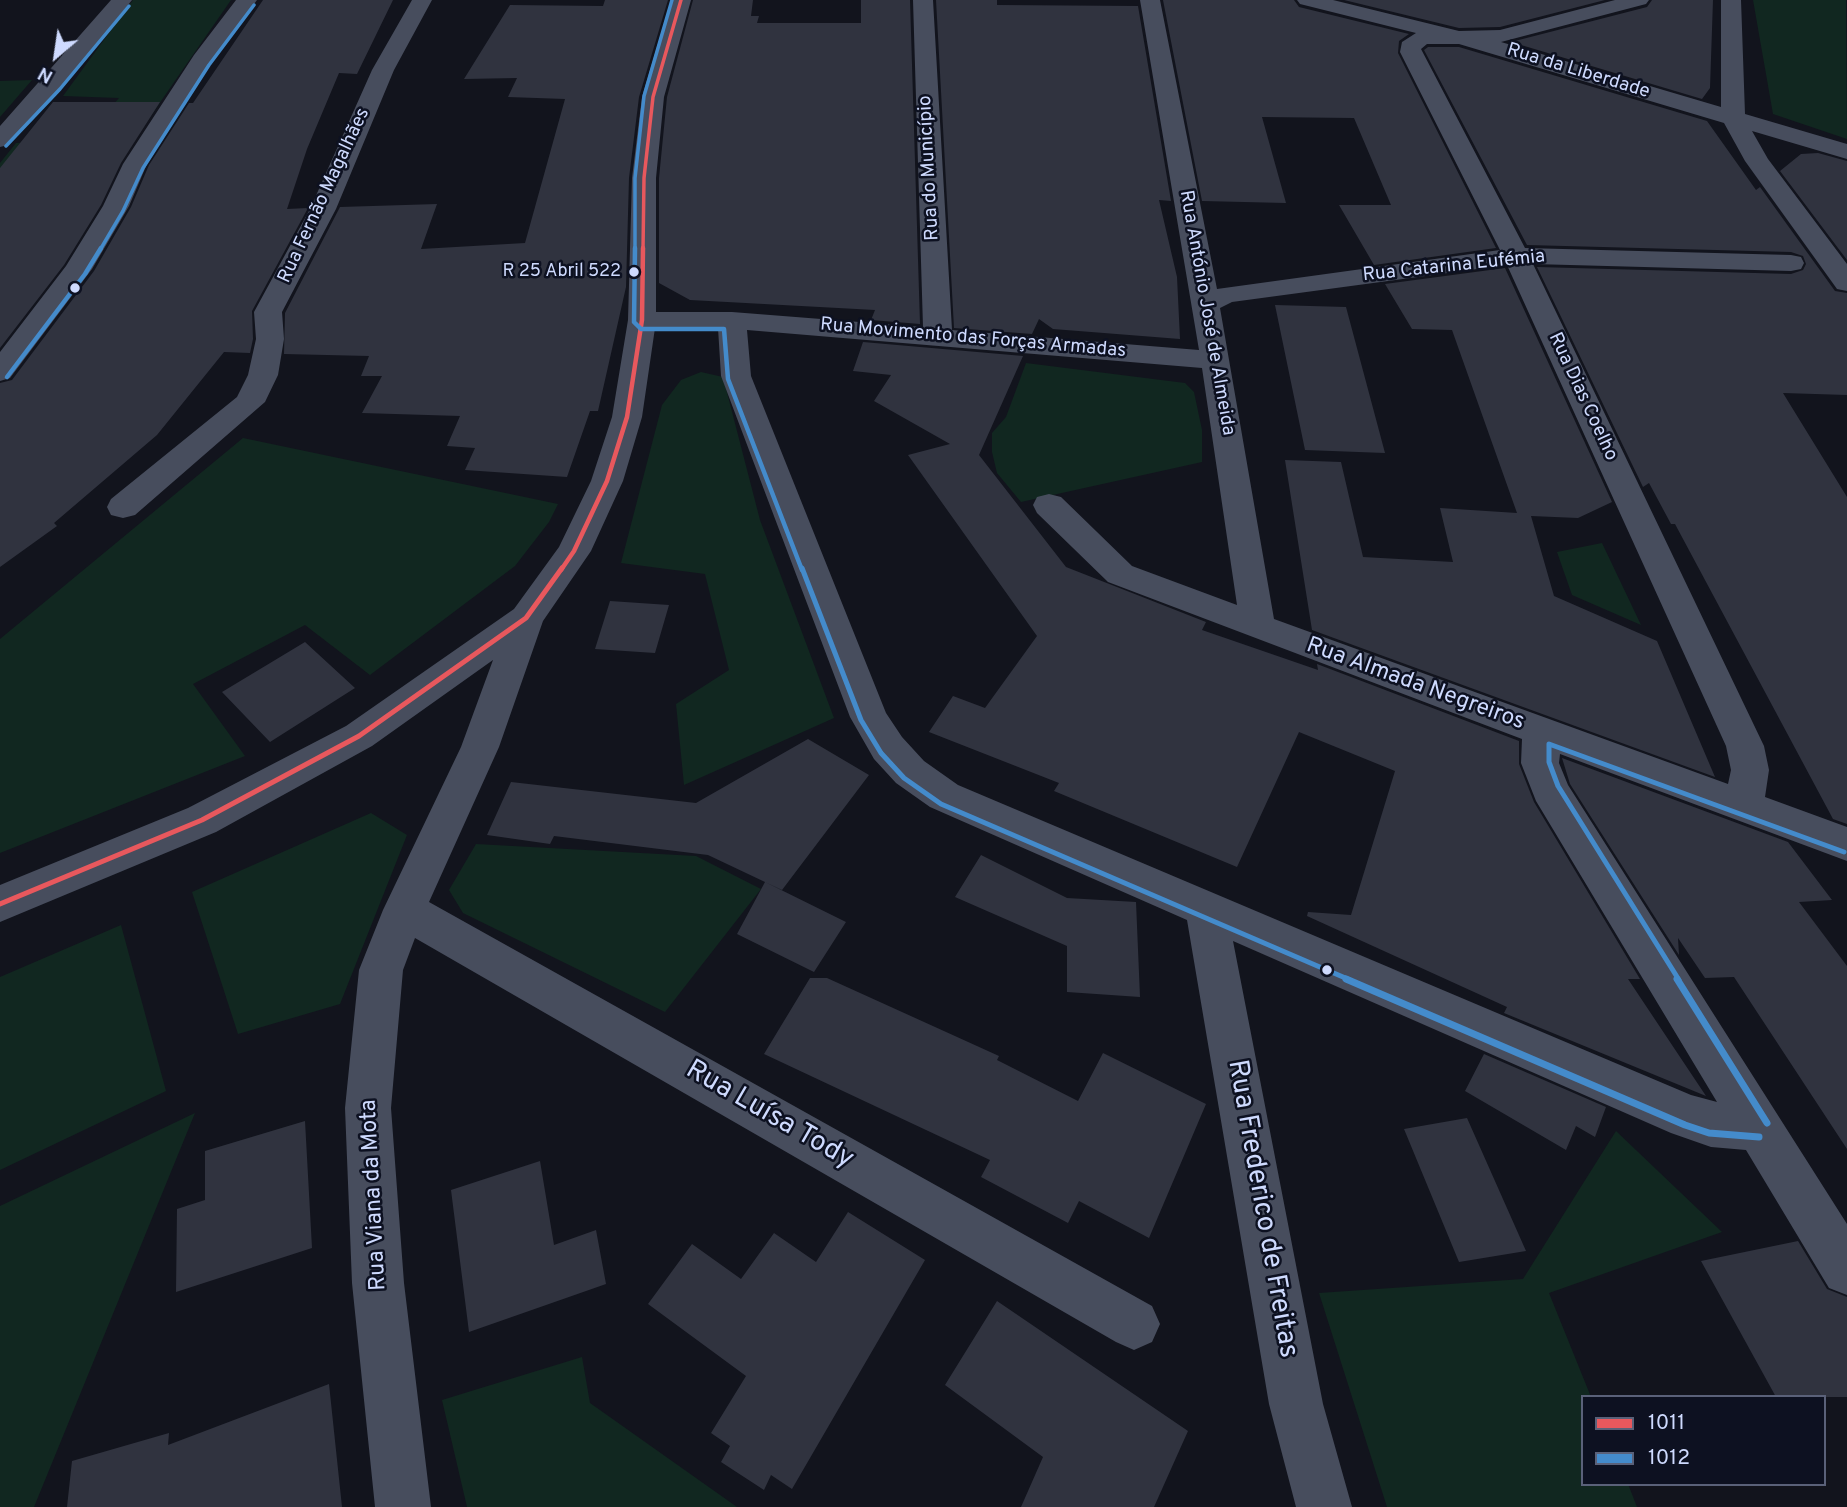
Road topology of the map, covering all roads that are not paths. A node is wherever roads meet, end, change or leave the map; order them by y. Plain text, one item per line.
1 (122, 0) edge
2 (247, 0) edge
3 (422, 0) edge
4 (681, 0) edge
5 (923, 0) edge
6 (1150, 0) edge
7 (1307, 0) edge
8 (1639, 0) edge
9 (1731, 0) edge
10 (1463, 38) junction
11 (1733, 118) junction
12 (0, 140) edge
13 (1847, 152) edge
14 (1517, 256) junction
15 (1791, 263) dead end
16 (1847, 283) edge
17 (1205, 304) junction
18 (642, 320) junction
19 (732, 320) junction
20 (938, 335) junction
21 (1214, 360) junction
22 (0, 372) edge
23 (1049, 505) dead end
24 (123, 507) dead end
25 (526, 618) junction
26 (1258, 627) junction
27 (1541, 732) junction
28 (1744, 806) junction
29 (1847, 844) edge
30 (0, 904) edge
31 (1206, 909) junction
32 (404, 910) junction
33 (1760, 1128) junction
34 (1847, 1270) edge
35 (1134, 1324) dead end
36 (404, 1507) edge
37 (1324, 1507) edge

1 - 12 street
2 - 22 street
3 - 24 street, Rua Fernão Magalhães
4 - 18 street
5 - 20 street, Rua do Município
6 - 17 street, Rua António José de Almeida
7 - 10 street, Rua da Liberdade
8 - 10 street
9 - 11 street
10 - 11 street, Rua da Liberdade
10 - 14 street, Rua Dias Coelho
11 - 13 street, Rua da Liberdade
11 - 16 street
14 - 15 street, Rua Catarina Eufémia
14 - 17 street, Rua Catarina Eufémia
14 - 28 street, Rua Dias Coelho
17 - 21 street, Rua António José de Almeida
18 - 19 street, Rua Movimento das Forças Armadas
18 - 25 street
19 - 20 street, Rua Movimento das Forças Armadas
19 - 31 street
20 - 21 street, Rua Movimento das Forças Armadas
21 - 26 street, Rua António José de Almeida
23 - 26 street, Rua Almada Negreiros
25 - 30 street
25 - 32 street, Rua Viana da Mota
26 - 27 street, Rua Almada Negreiros
27 - 28 street, Rua Almada Negreiros
27 - 33 street
28 - 29 street, Rua Almada Negreiros
31 - 33 street
31 - 37 street, Rua Frederico de Freitas
32 - 35 street, Rua Luísa Tody
32 - 36 street, Rua Viana da Mota
33 - 34 street

